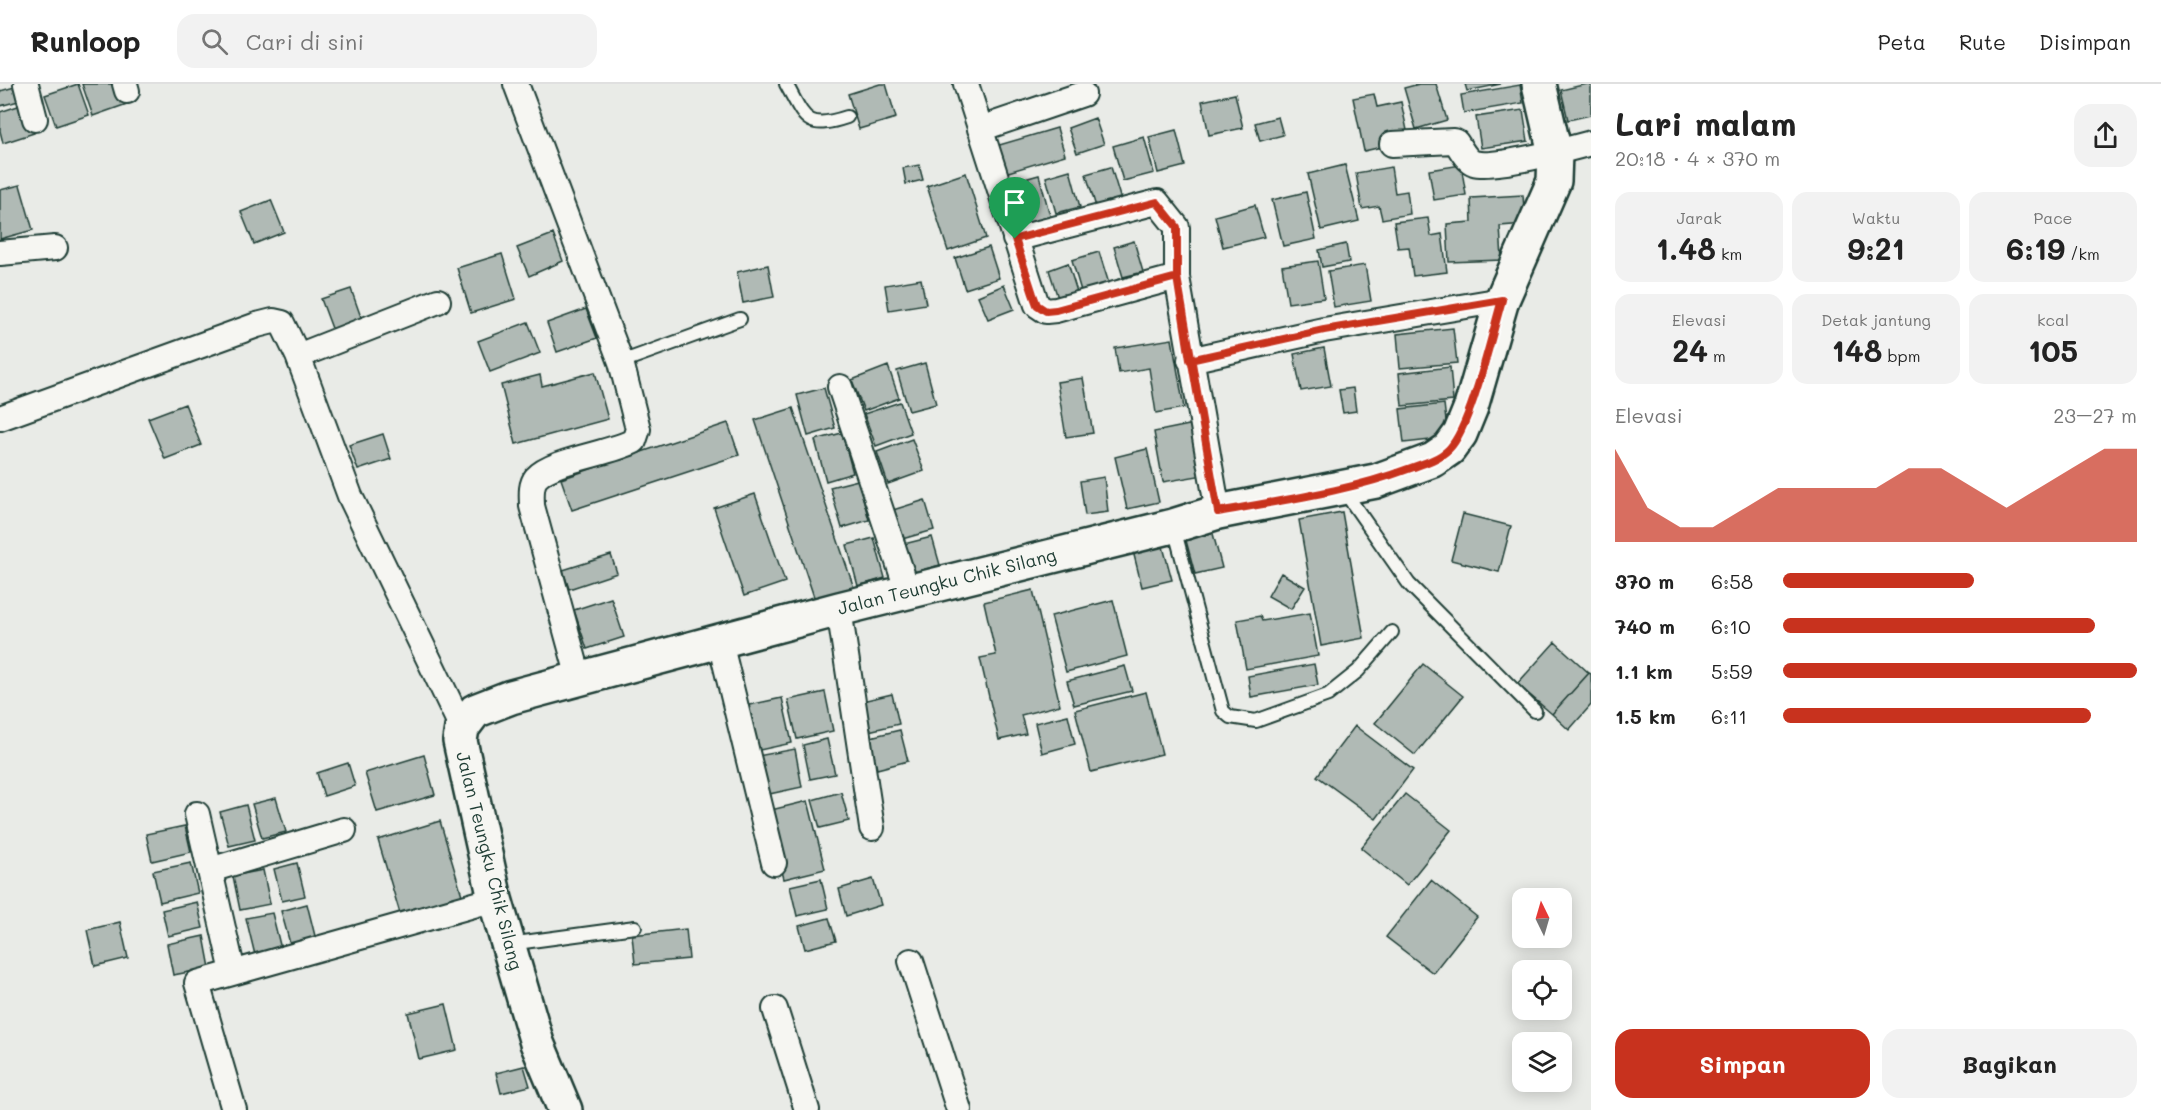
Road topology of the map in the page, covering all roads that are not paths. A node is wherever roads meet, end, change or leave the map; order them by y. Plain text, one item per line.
1 (26, 84) edge
2 (786, 84) edge
3 (966, 84) edge
4 (1539, 84) edge
5 (524, 86) edge
6 (1083, 94) dead end
7 (847, 117) dead end
8 (35, 119) dead end
9 (980, 129) junction
10 (1591, 143) edge
11 (1392, 144) dead end
12 (1556, 153) junction
13 (1015, 239) junction
14 (56, 248) dead end
15 (0, 253) edge
16 (1177, 277) junction
17 (1502, 300) junction
18 (438, 301) dead end
19 (740, 319) dead end
20 (298, 356) junction
21 (1190, 360) junction
22 (621, 362) junction
23 (840, 387) dead end
24 (0, 418) edge
25 (1342, 489) junction
26 (1218, 512) junction
27 (1173, 526) junction
28 (908, 592) junction
29 (839, 609) junction
30 (1392, 632) dead end
31 (720, 642) junction
32 (579, 678) junction
33 (1535, 711) dead end
34 (462, 728) junction
35 (197, 814) dead end
36 (872, 828) dead end
37 (344, 830) dead end
38 (774, 863) dead end
39 (210, 870) junction
40 (495, 899) junction
41 (635, 927) dead end
42 (508, 944) junction
43 (911, 961) dead end
44 (233, 972) junction
45 (775, 1009) dead end
46 (234, 1110) edge
47 (565, 1110) edge
48 (807, 1110) edge
49 (959, 1110) edge

1 - 8 street
2 - 7 lane
3 - 9 street
4 - 12 street, Jalan Teungku Chik Silang
5 - 22 street
6 - 9 street
9 - 13 street
10 - 12 street
11 - 12 street
12 - 17 street, Jalan Teungku Chik Silang
13 - 16 street
13 - 16 street
14 - 15 street
16 - 21 street
17 - 21 street
17 - 25 street, Jalan Teungku Chik Silang
18 - 20 street
19 - 22 lane
20 - 24 street
20 - 34 street
21 - 26 street
22 - 32 street
23 - 28 street
25 - 26 street, Jalan Teungku Chik Silang
25 - 33 lane
26 - 27 street, Jalan Teungku Chik Silang
27 - 28 street, Jalan Teungku Chik Silang
27 - 30 lane
28 - 29 street, Jalan Teungku Chik Silang
29 - 31 street, Jalan Teungku Chik Silang
29 - 36 street
31 - 32 street, Jalan Teungku Chik Silang
31 - 38 street
32 - 34 street, Jalan Teungku Chik Silang
34 - 40 street, Jalan Teungku Chik Silang
35 - 39 street
37 - 39 street
39 - 44 street
40 - 42 street, Jalan Teungku Chik Silang
40 - 44 street
41 - 42 lane
42 - 47 street, Jalan Teungku Chik Silang
43 - 49 street
44 - 46 street
45 - 48 street

